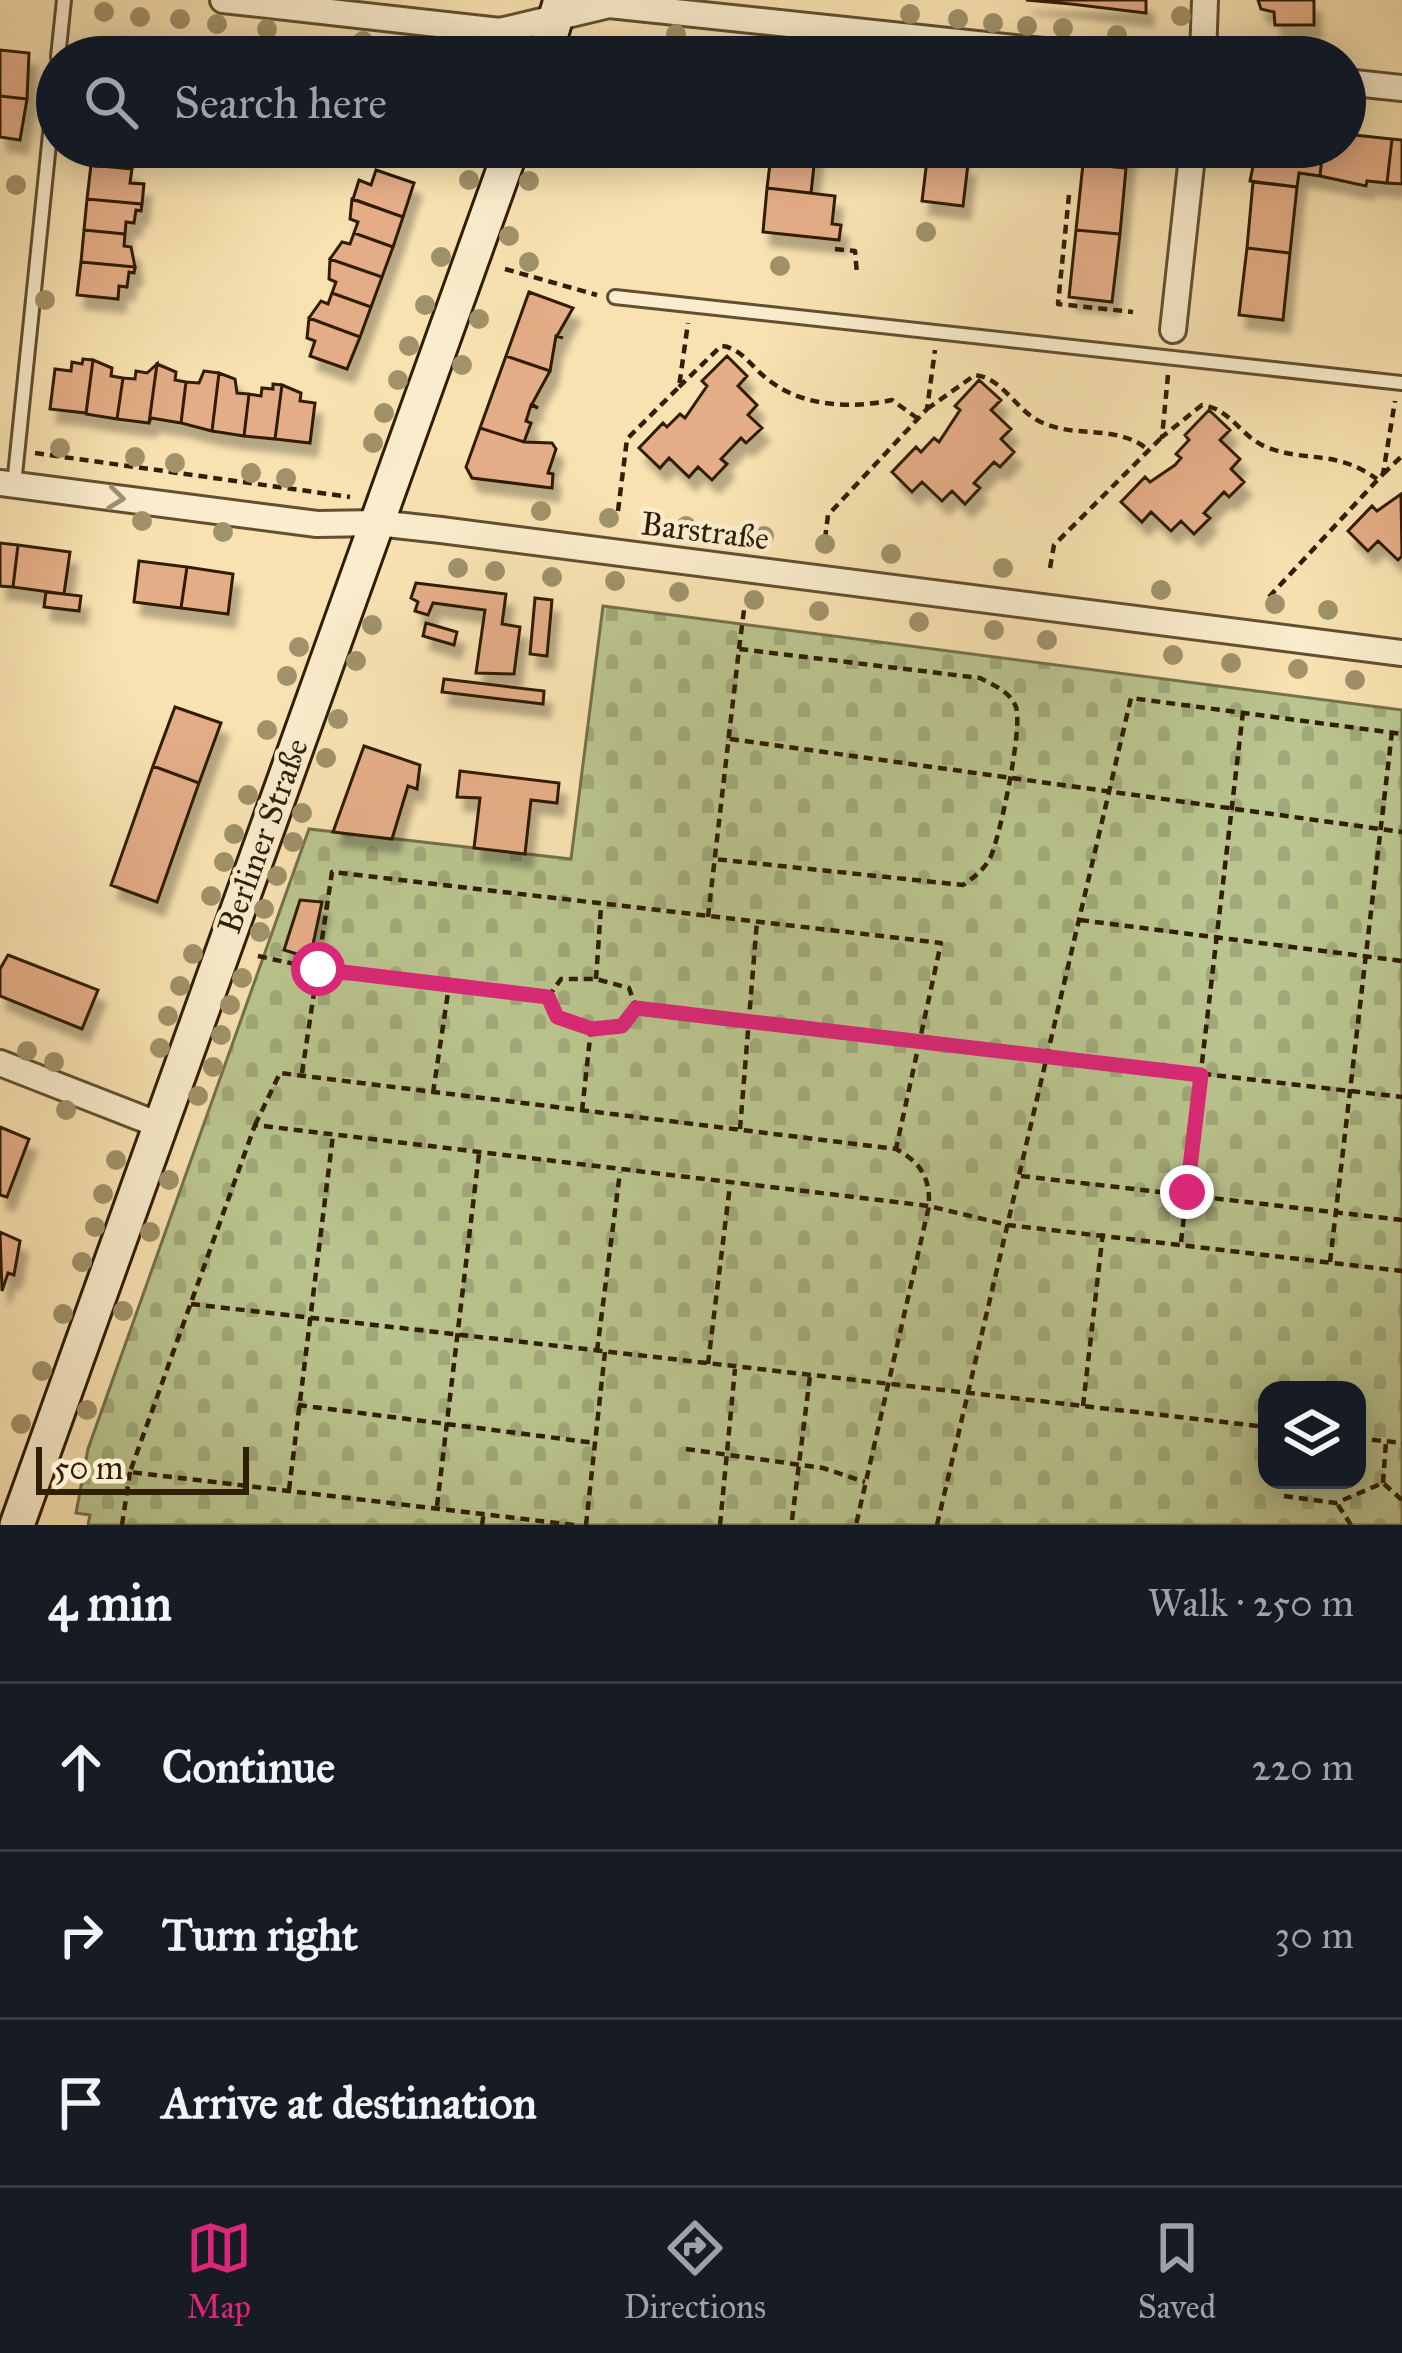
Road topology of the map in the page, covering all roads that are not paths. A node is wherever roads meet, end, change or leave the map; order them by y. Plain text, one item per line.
1 (64, 0) edge
2 (223, 0) edge
3 (1205, 0) edge
4 (558, 9) edge
5 (60, 36) edge
6 (902, 36) edge
7 (1204, 36) edge
8 (1366, 84) edge
9 (1402, 88) edge
10 (46, 168) edge
11 (504, 168) edge
12 (1184, 168) edge
13 (615, 297) road end
14 (1173, 330) joint
15 (1170, 360) junction
16 (1399, 383) edge
17 (7, 484) edge
18 (376, 523) junction
19 (1402, 653) edge
20 (0, 1063) edge
21 (159, 1125) junction
22 (23, 1518) edge

1 - 5 lane
2 - 4 street
3 - 7 street
4 - 6 street
8 - 9 street
10 - 17 lane
11 - 18 street, Berliner Straße
12 - 14 street
13 - 15 lane
14 - 15 lane
15 - 16 lane
17 -> 18 street, Barstraße
18 - 19 street, Barstraße
18 - 21 street, Berliner Straße
20 - 21 street
21 - 22 street, Berliner Straße

